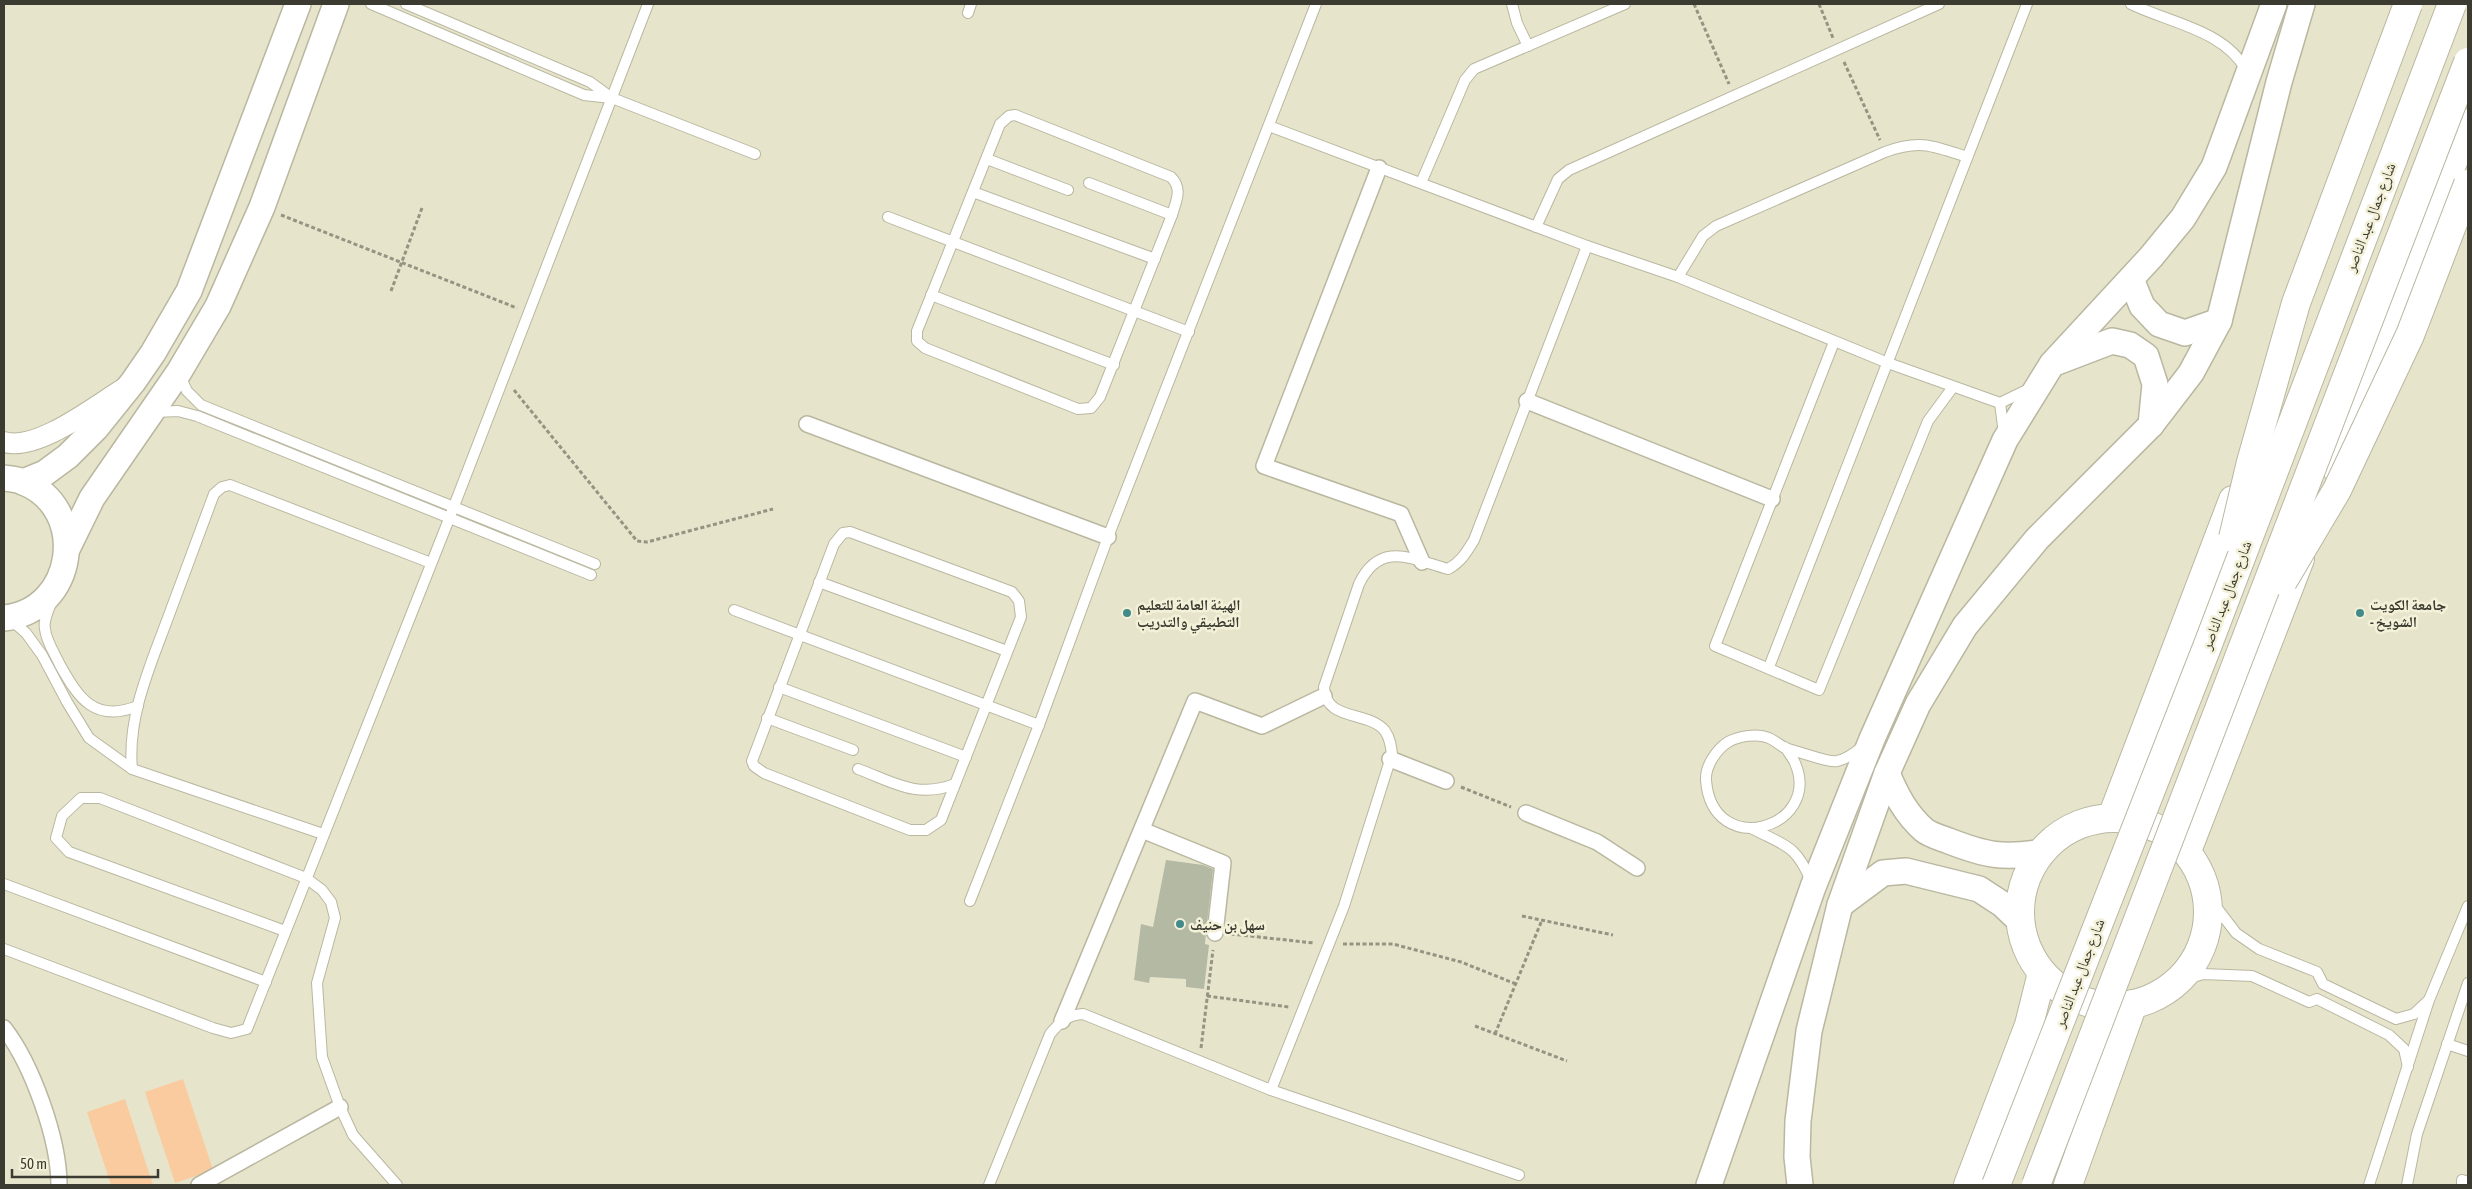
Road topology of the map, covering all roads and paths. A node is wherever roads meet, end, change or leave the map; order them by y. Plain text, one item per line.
1 (298, 4) edge
2 (337, 4) edge
3 (371, 4) edge
4 (406, 4) edge
5 (648, 4) edge
6 (1316, 4) edge
7 (1512, 4) edge
8 (1625, 4) edge
9 (1694, 4) edge
10 (1819, 4) edge
11 (1939, 4) edge
12 (2025, 4) edge
13 (2131, 4) edge
14 (2274, 4) edge
15 (2302, 4) edge
16 (2408, 4) edge
17 (2422, 4) edge
18 (2452, 4) edge
19 (2144, 7) edge
20 (1528, 46) junction
21 (1838, 49) junction
22 (2468, 62) edge
23 (2249, 76) junction
24 (1735, 96) junction
25 (612, 98) junction
26 (2468, 123) edge
27 (1269, 126) junction
28 (1885, 152) junction
29 (755, 154) dead end
30 (1968, 156) junction
31 (987, 159) junction
32 (1379, 168) junction
33 (1089, 183) dead end
34 (1421, 183) junction
35 (2468, 184) edge
36 (1068, 190) dead end
37 (973, 192) junction
38 (262, 207) junction
39 (422, 208) dead end
40 (1172, 215) junction
41 (888, 217) dead end
42 (214, 226) junction
43 (1536, 227) junction
44 (248, 240) junction
45 (953, 241) junction
46 (1587, 246) junction
47 (1155, 258) junction
48 (402, 262) junction
49 (1678, 277) junction
50 (2131, 279) junction
51 (188, 291) junction
52 (391, 291) dead end
53 (931, 295) junction
54 (218, 306) junction
55 (1134, 312) junction
56 (529, 313) junction
57 (2219, 321) junction
58 (1189, 332) junction
59 (1834, 342) junction
60 (1888, 363) junction
61 (1114, 365) junction
62 (179, 372) junction
63 (2046, 374) junction
64 (504, 377) junction
65 (133, 382) junction
66 (1953, 387) junction
67 (1527, 401) junction
68 (2000, 403) junction
69 (148, 415) junction
70 (806, 424) dead end
71 (2152, 425) junction
72 (2005, 440) junction
73 (4, 442) edge
74 (13, 480) edge
75 (1772, 499) junction
76 (453, 508) junction
77 (773, 509) dead end
78 (449, 519) junction
79 (1108, 537) junction
80 (68, 547) junction
81 (1422, 562) junction
82 (431, 563) junction
83 (595, 564) dead end
84 (63, 574) junction
85 (591, 575) dead end
86 (819, 582) junction
87 (734, 610) dead end
88 (6, 618) edge
89 (799, 635) junction
90 (2207, 647) junction
91 (1007, 651) junction
92 (2241, 654) junction
93 (1769, 667) junction
94 (779, 687) junction
95 (1324, 696) junction
96 (138, 706) junction
97 (986, 706) junction
98 (767, 718) junction
99 (1039, 726) junction
100 (1872, 739) junction
101 (1784, 747) junction
102 (853, 750) dead end
103 (966, 757) junction
104 (1390, 759) junction
105 (132, 769) junction
106 (858, 769) dead end
107 (1887, 773) junction
108 (1446, 781) joint
109 (955, 784) junction
110 (1526, 813) joint
111 (2112, 817) junction
112 (1753, 829) junction
113 (1142, 830) junction
114 (323, 834) junction
115 (2187, 851) junction
116 (2042, 852) junction
117 (1637, 868) dead end
118 (306, 878) junction
119 (4, 884) edge
120 (1813, 887) junction
121 (2207, 895) junction
122 (970, 901) dead end
123 (1840, 905) junction
124 (2468, 906) edge
125 (1522, 916) dead end
126 (1542, 920) junction
127 (2021, 922) junction
128 (285, 931) junction
129 (1215, 932) junction
130 (1614, 935) dead end
131 (1328, 945) junction
132 (4, 948) edge
133 (2042, 973) junction
134 (266, 982) junction
135 (2177, 982) junction
136 (2468, 983) edge
137 (1516, 984) junction
138 (2323, 984) junction
139 (1207, 996) junction
140 (2317, 999) junction
141 (2429, 1000) junction
142 (2133, 1004) junction
143 (1303, 1008) junction
144 (1062, 1021) junction
145 (1475, 1026) dead end
146 (4, 1028) edge
147 (1495, 1034) junction
148 (2447, 1044) junction
149 (2468, 1051) edge
150 (1200, 1061) junction
151 (1567, 1061) dead end
152 (2408, 1068) junction
153 (1271, 1090) junction
154 (340, 1107) junction
155 (1519, 1175) dead end
156 (2468, 1182) edge
157 (59, 1185) edge
158 (199, 1185) edge
159 (397, 1185) edge
160 (989, 1185) edge
161 (1709, 1185) edge
162 (1800, 1185) edge
163 (1968, 1185) edge
164 (1996, 1185) edge
165 (2036, 1185) edge
166 (2068, 1185) edge
167 (2370, 1185) edge
168 (2407, 1185) edge
169 (2462, 1185) edge

1 - 42 street
2 - 38 street
3 - 25 lane
4 - 25 lane
5 - 25 lane
6 - 27 lane
7 - 20 lane
8 - 20 lane
9 - 24 path
10 - 21 path
11 - 21 lane
12 - 30 lane
13 - 19 lane
14 - 23 street
15 - 57 street
16 - 90 main road, bridge
17 - 111 main road
18 - 90 main road, شارع جمال عبد الناصر, bridge
19 - 23 lane
20 - 34 lane
21 - 24 lane
21 - 28 path
22 - 92 main road, bridge
23 - 50 street
24 - 43 lane
25 - 29 lane
25 - 56 lane
26 - 115 main road
27 - 32 lane
27 - 58 lane
28 - 30 lane
28 - 49 lane
30 - 60 lane
31 - 36 lane
31 - 37 lane
31 - 40 lane
32 - 34 lane
32 - 81 street
33 - 40 lane
34 - 43 lane
35 - 92 main road, bridge
37 - 45 lane
37 - 47 lane
38 - 44 street
38 - 48 path
39 - 48 path
40 - 47 lane
41 - 45 lane
42 - 44 street
42 - 51 street
43 - 46 lane
44 - 54 street
45 - 53 lane
45 - 55 lane
46 - 49 lane
46 - 67 lane
47 - 55 lane
48 - 52 path
48 - 56 path
49 - 59 lane
50 - 57 street
50 - 63 street
51 - 54 street
51 - 65 street
53 - 61 lane
53 - 61 lane
54 - 62 street
55 - 58 lane
55 - 61 lane
56 - 64 lane
57 - 71 street
58 - 79 lane
59 - 60 lane
59 - 75 lane
60 - 66 lane
60 - 93 lane
62 - 69 street
62 - 76 lane
63 - 68 lane
63 - 71 street
63 - 72 street
64 - 76 lane
64 - 77 path
65 - 73 street
65 - 74 street
66 - 68 lane
66 - 93 lane
67 - 75 street
67 - 81 lane
68 - 72 lane
69 - 78 lane
69 - 80 street
70 - 79 street
71 - 107 street
72 - 100 street
74 - 80 street
75 - 93 lane
76 - 78 lane
76 - 83 lane
78 - 82 lane
78 - 85 lane
79 - 99 lane
80 - 84 street
81 - 95 lane
82 - 96 lane
82 - 114 lane
84 - 88 street
84 - 96 lane
86 - 89 lane
86 - 91 lane
86 - 91 lane
87 - 89 lane
88 - 105 lane
89 - 94 lane
89 - 97 lane
90 - 164 main road, شارع جمال عبد الناصر, bridge
91 - 97 lane
92 - 165 main road, bridge
94 - 98 lane
94 - 103 lane
95 - 104 lane
95 - 113 street
96 - 105 lane
97 - 99 lane
97 - 103 lane
98 - 102 lane
98 - 109 lane
99 - 122 lane
100 - 101 lane
100 - 120 street
101 - 112 lane
101 - 112 lane
103 - 109 lane
104 - 108 street
104 - 131 lane
105 - 114 lane
106 - 109 lane
107 - 116 street
107 - 123 street
108 - 110 path
110 - 117 street
111 - 115 main road
111 - 116 main road
112 - 120 lane
113 - 129 street
113 - 144 street
114 - 118 lane
115 - 121 main road
116 - 127 main road
118 - 128 lane
118 - 128 lane
118 - 154 lane
119 - 134 lane
120 - 161 street
121 - 135 main road
121 - 138 lane
123 - 127 street
123 - 162 street
124 - 141 lane
125 - 126 path
126 - 130 path
126 - 137 path
127 - 133 main road
128 - 134 lane
129 - 131 path
129 - 139 path
131 - 137 path
131 - 143 lane
132 - 134 lane
133 - 142 main road
133 - 163 main road
135 - 140 lane
135 - 142 main road
136 - 148 lane
137 - 147 path
138 - 140 lane
138 - 141 lane
139 - 143 path
139 - 150 path
140 - 152 lane
141 - 152 lane
142 - 166 main road
143 - 153 lane
144 - 150 lane
144 - 160 lane
145 - 147 path
146 - 157 street
147 - 151 path
148 - 149 lane
148 - 168 lane
150 - 153 lane
152 - 167 lane
153 - 155 lane
154 - 158 street
154 - 159 lane
156 - 169 lane

